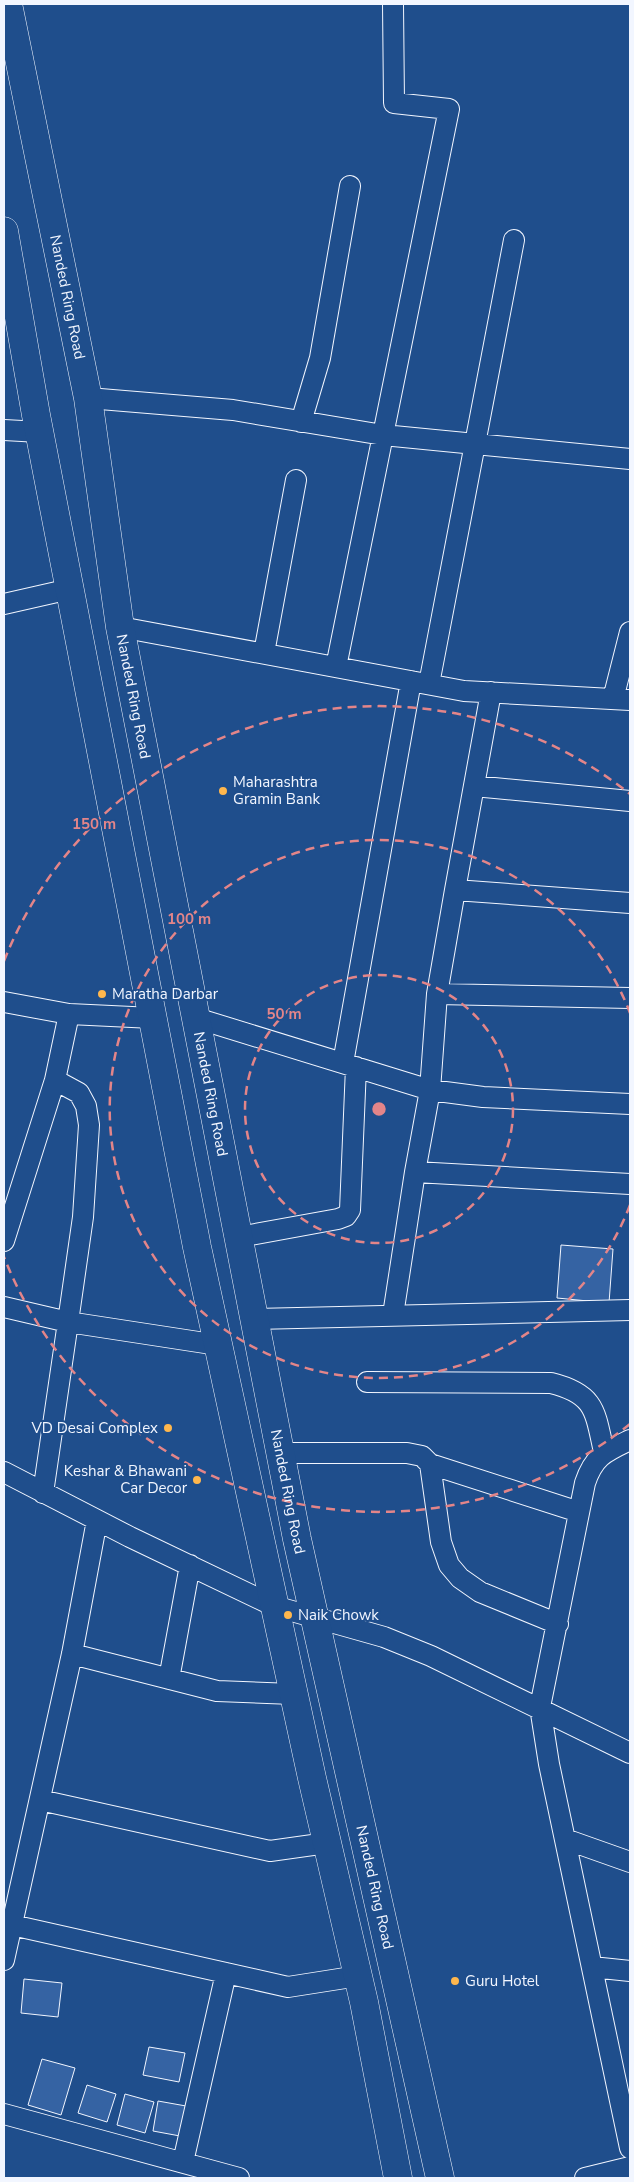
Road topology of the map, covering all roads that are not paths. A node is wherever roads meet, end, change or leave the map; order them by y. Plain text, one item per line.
1 (8, 4) edge
2 (393, 4) edge
3 (350, 186) dead end
4 (4, 231) edge
5 (514, 240) dead end
6 (88, 398) junction
7 (301, 422) junction
8 (4, 430) edge
9 (40, 432) junction
10 (383, 434) junction
11 (475, 444) junction
12 (630, 460) edge
13 (296, 480) dead end
14 (70, 589) junction
15 (4, 604) edge
16 (120, 627) junction
17 (630, 632) edge
18 (264, 654) junction
19 (336, 667) junction
20 (420, 683) junction
21 (492, 692) junction
22 (622, 700) edge
23 (474, 786) junction
24 (630, 801) edge
25 (455, 890) junction
26 (630, 904) edge
27 (437, 994) junction
28 (630, 998) edge
29 (4, 1002) edge
30 (69, 1014) junction
31 (153, 1018) junction
32 (196, 1018) junction
33 (349, 1065) junction
34 (55, 1080) junction
35 (430, 1090) junction
36 (630, 1104) edge
37 (415, 1172) junction
38 (630, 1184) edge
39 (239, 1238) junction
40 (4, 1241) edge
41 (4, 1306) edge
42 (630, 1310) edge
43 (393, 1316) junction
44 (255, 1319) junction
45 (68, 1322) junction
46 (218, 1345) junction
47 (367, 1382) dead end
48 (630, 1440) edge
49 (604, 1452) junction
50 (280, 1453) junction
51 (430, 1464) junction
52 (4, 1472) edge
53 (43, 1493) junction
54 (579, 1512) junction
55 (96, 1520) junction
56 (190, 1565) junction
57 (274, 1606) junction
58 (314, 1616) junction
59 (558, 1624) junction
60 (72, 1654) junction
61 (169, 1679) junction
62 (293, 1694) junction
63 (540, 1707) junction
64 (630, 1753) edge
65 (40, 1800) junction
66 (565, 1839) junction
67 (327, 1843) junction
68 (630, 1862) edge
69 (12, 1925) junction
70 (4, 1960) edge
71 (592, 1967) junction
72 (630, 1971) edge
73 (226, 1973) junction
74 (358, 1976) junction
75 (622, 2070) edge
76 (4, 2114) edge
77 (630, 2148) edge
78 (183, 2162) junction
79 (630, 2168) edge
80 (239, 2178) edge
81 (398, 2178) edge
82 (440, 2178) edge
83 (585, 2178) edge

1 - 6 highway, Nanded Ring Road
2 - 10 street
3 - 7 street
4 - 9 highway
5 - 11 street
6 - 7 street
6 - 16 highway, Nanded Ring Road
7 - 10 street
8 - 9 street
9 - 14 highway
10 - 11 street
10 - 19 street
11 - 12 street
11 - 20 street
13 - 18 street
14 - 15 street
14 - 31 highway
16 - 18 street
16 - 32 highway, Nanded Ring Road
17 - 22 street
18 - 19 street
19 - 20 street
20 - 21 street
20 - 33 street
21 - 22 street
21 - 23 street
23 - 24 street
23 - 25 street
25 - 26 street
25 - 27 street
27 - 28 street
27 - 35 street
29 - 30 street
30 - 31 street
30 - 34 street
31 - 46 highway
32 - 33 street
32 - 39 highway, Nanded Ring Road
33 - 35 street
33 - 39 street
34 - 40 street
34 - 45 street
35 - 36 street
35 - 37 street
37 - 38 street
37 - 43 street
39 - 44 highway, Nanded Ring Road
41 - 45 street
42 - 43 street
43 - 44 street
44 - 50 highway, Nanded Ring Road
45 - 46 street
45 - 53 street
46 - 57 highway
47 - 49 street
48 - 49 street
49 - 54 street
50 - 51 street
50 - 58 highway, Nanded Ring Road
51 - 54 street
51 - 59 street
52 - 53 street
53 - 55 street
54 - 59 street
55 - 56 street
55 - 60 street
56 - 57 street
56 - 61 street
57 - 58 street
57 - 62 highway
58 - 63 street
58 - 82 highway, Nanded Ring Road
59 - 63 street
60 - 61 street
60 - 65 street
61 - 62 street
62 - 67 highway
63 - 64 street
63 - 66 street
65 - 67 street
65 - 69 street
66 - 68 street
66 - 71 street
67 - 74 highway
69 - 70 street
69 - 73 street
71 - 72 street
71 - 75 street
73 - 74 street
73 - 78 street
74 - 81 highway
75 - 77 street
76 - 78 street
78 - 80 street
79 - 83 street

